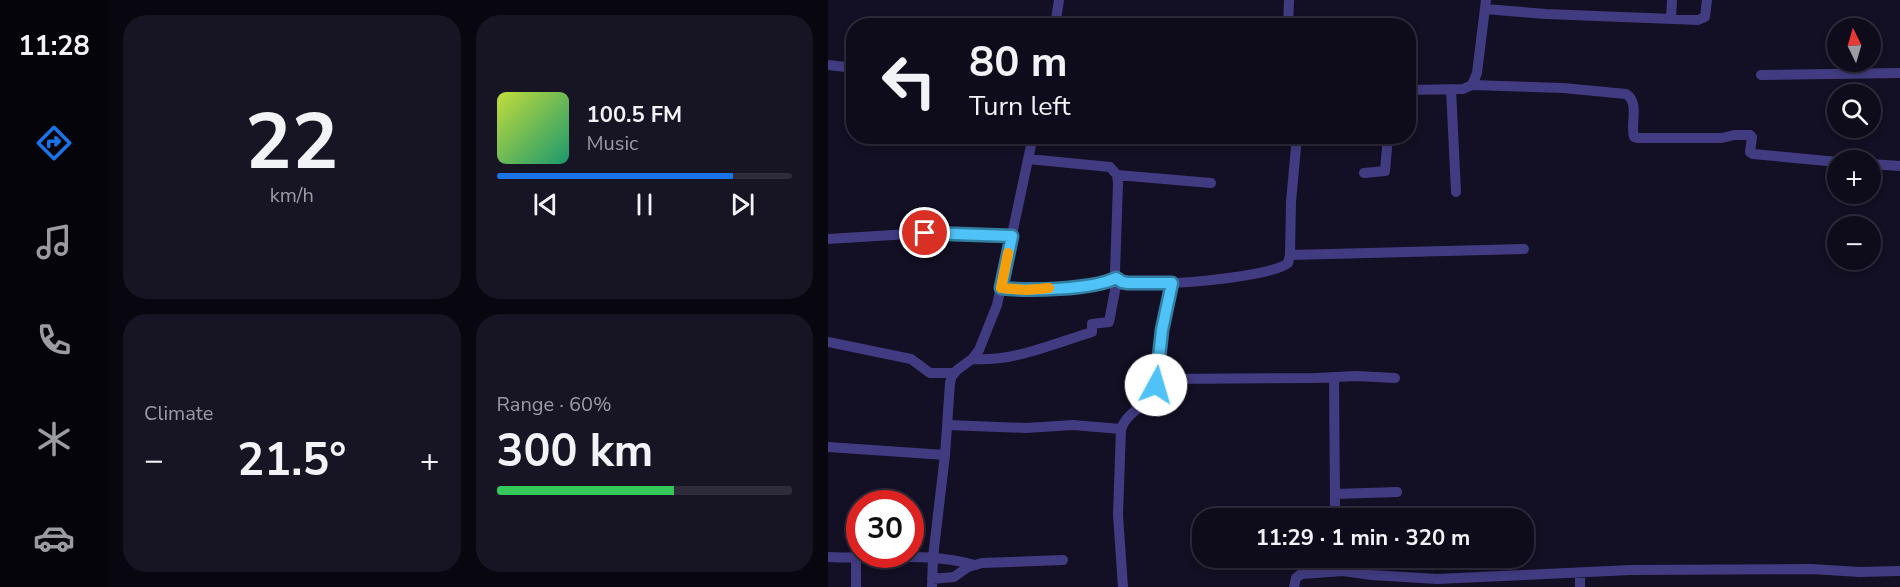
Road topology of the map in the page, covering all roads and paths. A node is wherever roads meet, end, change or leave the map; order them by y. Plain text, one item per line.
1 (1059, 0) edge
2 (1289, 0) edge
3 (1672, 0) edge
4 (1707, 0) edge
5 (1486, 4) edge
6 (1056, 18) edge
7 (1288, 18) edge
8 (1671, 19) junction
9 (828, 65) edge
10 (846, 67) dead end
11 (1900, 73) edge
12 (1761, 75) dead end
13 (1472, 85) junction
14 (1451, 89) junction
15 (1416, 90) edge
16 (1031, 144) edge
17 (1296, 144) edge
18 (1387, 144) edge
19 (1028, 159) junction
20 (1827, 161) edge
21 (1881, 165) edge
22 (1900, 166) edge
23 (1364, 173) dead end
24 (1117, 176) junction
25 (1211, 183) dead end
26 (1456, 192) dead end
27 (1012, 236) junction
28 (828, 238) edge
29 (1524, 249) dead end
30 (1290, 255) junction
31 (1117, 279) junction
32 (1172, 283) junction
33 (1001, 288) junction
34 (828, 342) edge
35 (972, 359) junction
36 (954, 374) junction
37 (1334, 377) junction
38 (1395, 378) dead end
39 (1157, 379) junction
40 (947, 424) junction
41 (1121, 429) junction
42 (828, 447) edge
43 (945, 455) junction
44 (1397, 492) dead end
45 (1335, 494) junction
46 (1335, 506) dead end
47 (924, 556) edge
48 (933, 556) junction
49 (828, 557) edge
50 (846, 558) edge
51 (1063, 560) dead end
52 (975, 565) junction
53 (856, 568) edge
54 (1900, 571) edge
55 (1580, 574) junction
56 (932, 583) edge
57 (856, 587) edge
58 (1123, 587) edge
59 (1294, 587) edge
60 (1580, 587) edge

1 - 6 street
2 - 7 street
3 - 8 street
4 - 8 street
5 - 8 street
5 - 13 street
9 - 10 street
11 - 12 street
13 - 14 street
13 - 20 street
14 - 15 street
14 - 26 street
16 - 19 street
17 - 30 street
18 - 23 street
19 - 24 street
19 - 27 street
21 - 22 street
24 - 25 street
24 - 31 street
27 - 28 street
27 - 33 street
29 - 30 street
30 - 32 street
31 - 32 street
31 - 33 street
31 - 35 street
32 - 39 street
33 - 35 street
34 - 36 street
35 - 36 street
36 - 40 street
37 - 38 street
37 - 39 street
37 - 45 street
39 - 41 street
40 - 41 street
40 - 43 street
41 - 58 street
42 - 43 street
43 - 48 street
44 - 45 street
45 - 46 street
47 - 48 street
48 - 52 street
48 - 56 street
49 - 50 street
51 - 52 street
52 - 56 street
53 - 57 street
54 - 55 street
55 - 59 street
55 - 60 street

